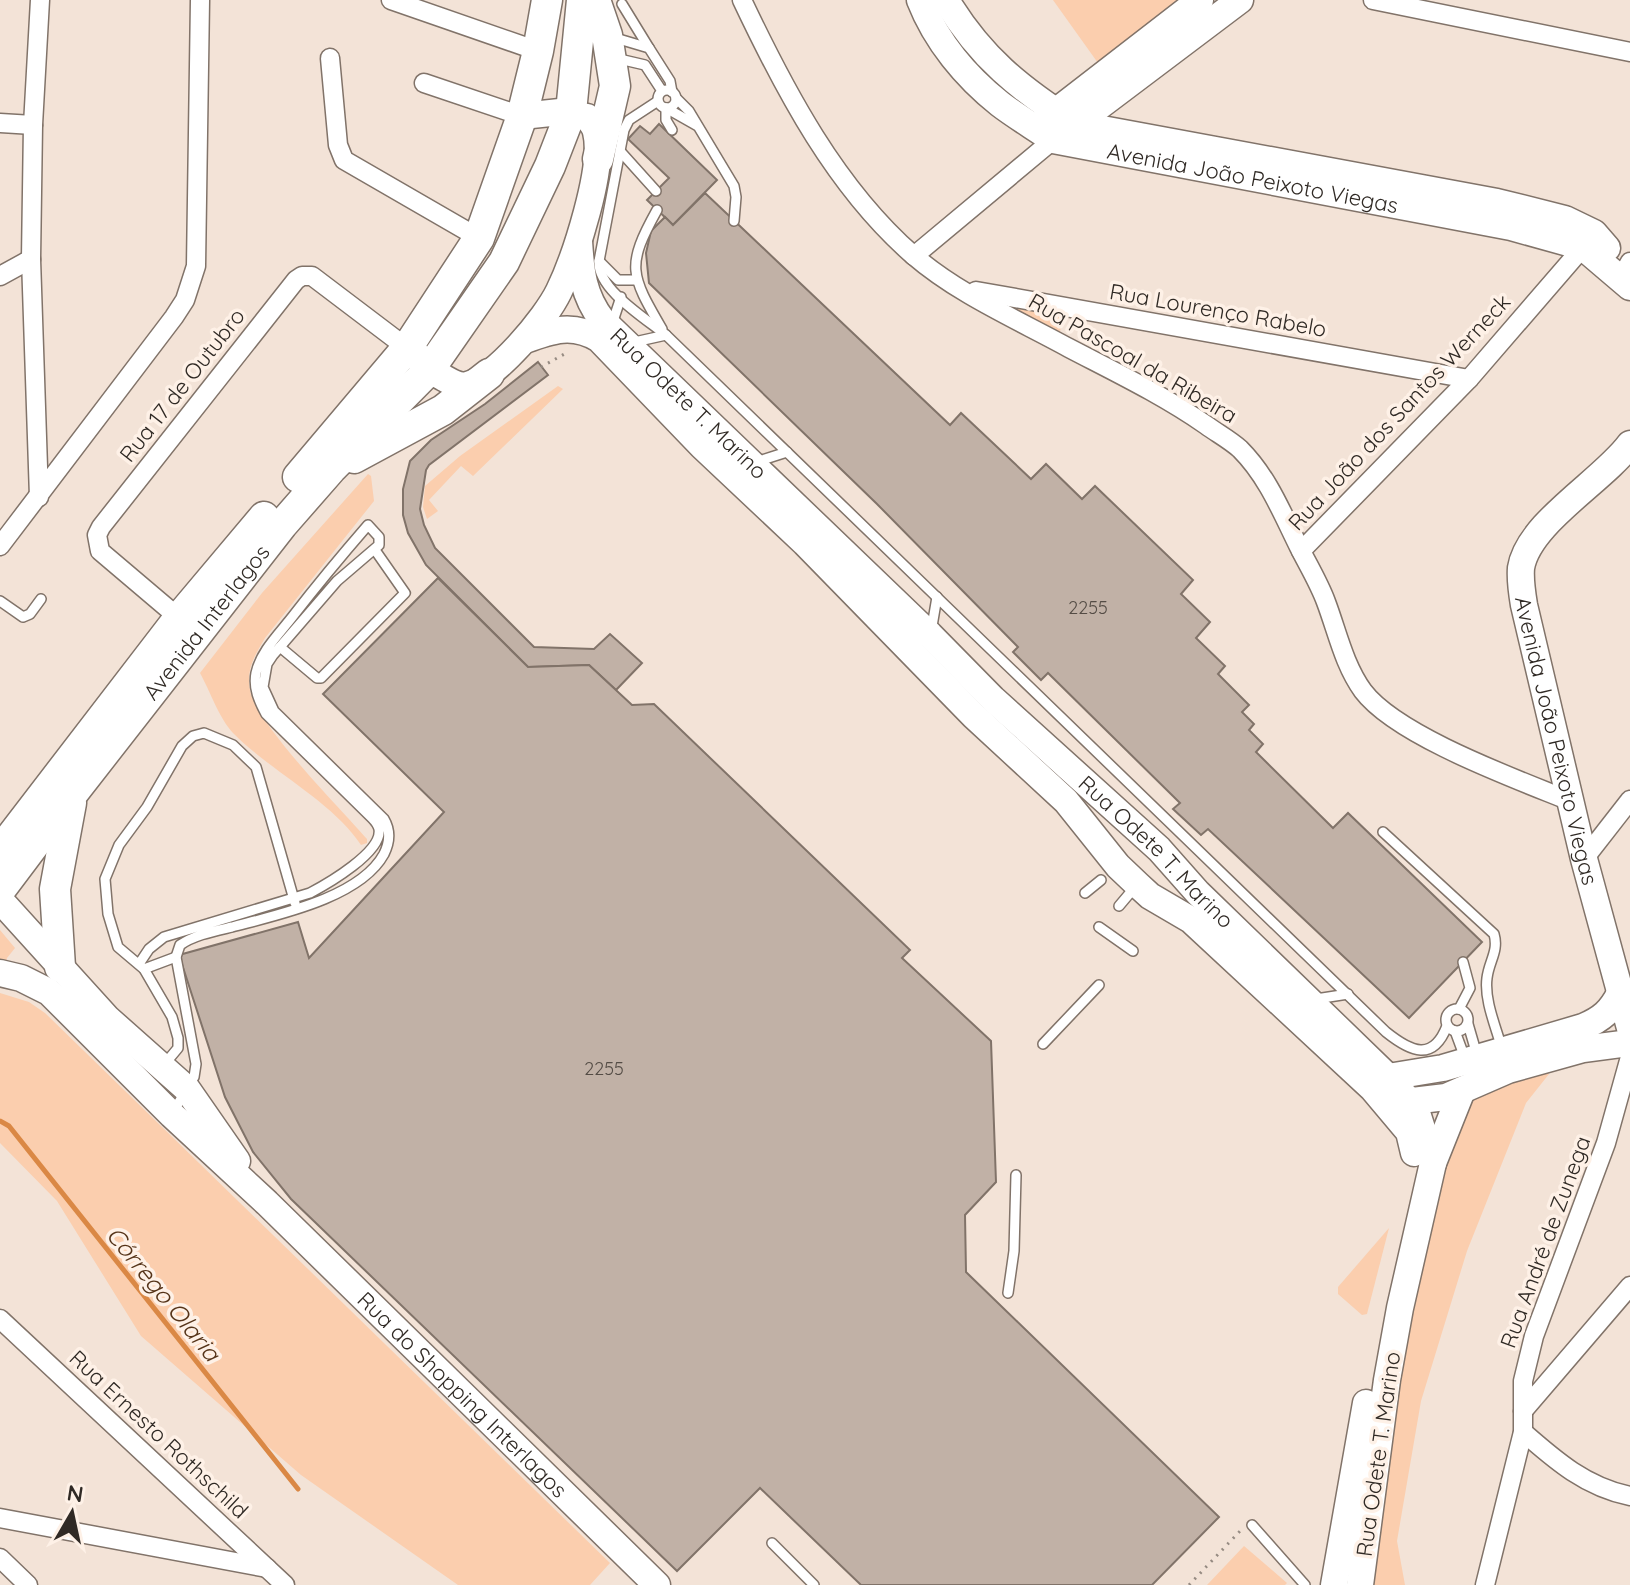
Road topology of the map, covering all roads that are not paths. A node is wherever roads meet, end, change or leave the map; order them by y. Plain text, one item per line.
1 (40, 0) edge
2 (200, 0) edge
3 (391, 0) edge
4 (547, 0) edge
5 (582, 0) edge
6 (742, 0) edge
7 (920, 0) edge
8 (946, 0) edge
9 (1200, 0) edge
10 (1240, 0) edge
11 (1373, 0) edge
12 (608, 2) edge
13 (609, 46) junction
14 (649, 48) junction
15 (538, 51) junction
16 (1630, 52) edge
17 (330, 58) dead end
18 (424, 83) dead end
19 (667, 98) junction
20 (571, 112) junction
21 (522, 116) junction
22 (0, 123) edge
23 (33, 125) junction
24 (1055, 126) junction
25 (672, 130) dead end
26 (609, 155) junction
27 (656, 191) dead end
28 (657, 210) dead end
29 (734, 221) dead end
30 (479, 238) junction
31 (1589, 240) junction
32 (579, 241) junction
33 (914, 256) junction
34 (31, 259) junction
35 (599, 261) junction
36 (1629, 273) edge
37 (0, 276) edge
38 (636, 280) junction
39 (959, 288) junction
40 (621, 297) junction
41 (1066, 308) junction
42 (666, 335) junction
43 (618, 336) junction
44 (412, 340) junction
45 (525, 340) junction
46 (1060, 343) junction
47 (429, 370) junction
48 (489, 374) junction
49 (1469, 379) junction
50 (1630, 444) edge
51 (787, 452) junction
52 (751, 463) junction
53 (331, 469) junction
54 (39, 497) junction
55 (355, 539) junction
56 (0, 546) edge
57 (375, 550) junction
58 (1301, 551) junction
59 (366, 558) junction
60 (937, 597) junction
61 (41, 599) dead end
62 (0, 601) edge
63 (179, 618) junction
64 (930, 635) junction
65 (280, 647) junction
66 (73, 793) junction
67 (1630, 800) edge
68 (1570, 801) junction
69 (1122, 817) junction
70 (379, 820) junction
71 (1383, 832) dead end
72 (1099, 843) junction
73 (1156, 848) junction
74 (0, 851) edge
75 (1584, 859) junction
76 (1110, 873) junction
77 (1138, 885) junction
78 (0, 890) edge
79 (1085, 893) dead end
80 (0, 900) edge
81 (295, 904) junction
82 (1119, 906) dead end
83 (1099, 927) dead end
84 (1133, 951) dead end
85 (176, 957) junction
86 (1463, 962) dead end
87 (141, 966) junction
88 (60, 967) junction
89 (0, 973) edge
90 (1099, 985) dead end
91 (1620, 993) junction
92 (1348, 994) junction
93 (1307, 1001) junction
94 (1459, 1009) junction
95 (1468, 1024) junction
96 (1451, 1028) junction
97 (1630, 1028) edge
98 (1630, 1043) edge
99 (1043, 1044) dead end
100 (1630, 1057) edge
101 (163, 1066) junction
102 (1484, 1070) junction
103 (146, 1088) junction
104 (187, 1089) junction
105 (1389, 1093) junction
106 (172, 1115) junction
107 (1433, 1163) junction
108 (1016, 1175) dead end
109 (267, 1203) junction
110 (1630, 1286) edge
111 (1008, 1293) dead end
112 (0, 1319) edge
113 (1523, 1411) junction
114 (1523, 1432) junction
115 (1630, 1496) edge
116 (0, 1518) edge
117 (1251, 1523) road end
118 (772, 1543) dead end
119 (0, 1558) edge
120 (267, 1568) junction
121 (28, 1585) edge
122 (285, 1585) edge
123 (657, 1585) edge
124 (814, 1585) edge
125 (1305, 1585) edge
126 (1334, 1585) edge
127 (1360, 1585) edge
128 (1485, 1585) edge

1 - 23 street
2 - 54 street
3 - 15 street
4 - 15 main road, Avenida Interlagos
5 - 20 main road, Avenida Interlagos
6 - 33 street, Rua Pascoal da Ribeira
7 - 24 street, Avenida João Peixoto Viegas
8 - 24 street, Avenida João Peixoto Viegas
9 - 24 street
10 - 24 street
11 - 16 street
12 - 13 main road
12 - 14 lane
13 - 14 lane
13 - 19 lane
13 - 26 main road
14 - 19 lane
15 - 21 main road, Avenida Interlagos
17 - 30 street
18 - 21 street
19 - 25 lane
19 - 26 lane
19 - 29 lane
20 - 21 street
20 - 26 street
20 - 47 main road, Avenida Interlagos
21 - 30 main road, Avenida Interlagos
22 - 23 street
23 - 34 street
24 - 31 street, Avenida João Peixoto Viegas
24 - 33 street
26 - 27 lane
26 - 32 street
26 - 35 lane
28 - 38 lane
30 - 44 main road, Avenida Interlagos
31 - 36 street, Avenida João Peixoto Viegas
31 - 49 street, Rua João dos Santos Werneck
32 - 43 street, Rua Odete T. Marino
32 - 45 street
33 - 39 street, Rua Pascoal da Ribeira
34 - 37 street
34 - 54 street
35 - 38 lane
35 - 40 lane
38 - 42 lane
39 - 41 street, Rua Lourenço Rabelo
39 - 46 street, Rua Pascoal da Ribeira
40 - 42 lane
40 - 43 lane
41 - 46 street
41 - 49 street, Rua Lourenço Rabelo
42 - 43 lane
42 - 51 lane
43 - 52 street, Rua Odete T. Marino
44 - 47 street
44 - 63 main road, Avenida Interlagos
44 - 63 street, Rua 17 de Outubro
45 - 48 street
45 - 72 street, Rua Odete T. Marino
46 - 58 street, Rua Pascoal da Ribeira
47 - 48 street
47 - 53 main road, Avenida Interlagos
48 - 53 main road
49 - 58 street, Rua João dos Santos Werneck
50 - 68 street, Avenida João Peixoto Viegas
51 - 52 lane
51 - 60 lane
52 - 64 street, Rua Odete T. Marino
53 - 66 main road, Avenida Interlagos
54 - 56 street
55 - 57 lane
55 - 59 lane
55 - 70 lane
57 - 59 lane
57 - 65 lane
58 - 68 street, Rua Pascoal da Ribeira
59 - 65 lane
60 - 64 lane
60 - 92 lane
61 - 62 lane
63 - 74 main road, Avenida Interlagos
64 - 69 street, Rua Odete T. Marino
65 - 70 lane
66 - 78 main road, Avenida Interlagos
66 - 88 main road
67 - 75 street
68 - 75 street, Avenida João Peixoto Viegas
69 - 72 street
69 - 73 street, Rua Odete T. Marino
70 - 81 lane
70 - 81 lane
71 - 102 lane
72 - 76 street, Rua Odete T. Marino
73 - 76 street
73 - 77 street
73 - 93 street, Rua Odete T. Marino
75 - 91 street, Avenida João Peixoto Viegas
76 - 77 street, Rua Odete T. Marino
76 - 79 lane
77 - 82 lane
77 - 105 street, Rua Odete T. Marino
80 - 88 street, Rua do Shopping Interlagos
81 - 85 lane
81 - 87 lane
81 - 87 lane
83 - 84 lane
85 - 87 lane
85 - 104 lane
86 - 94 lane
87 - 101 lane
88 - 101 street, Rua do Shopping Interlagos
89 - 103 street, Rua do Shopping Interlagos
90 - 99 lane
91 - 97 street, Avenida João Peixoto Viegas
91 - 102 street
92 - 93 lane
92 - 96 lane
93 - 105 street, Rua Odete T. Marino
94 - 95 lane
94 - 96 lane
95 - 96 lane
95 - 102 lane
96 - 102 lane
98 - 102 street
100 - 113 street, Rua André de Zunega
101 - 103 lane
101 - 104 street, Rua do Shopping Interlagos
102 - 105 street
102 - 107 street
103 - 106 street, Rua do Shopping Interlagos
104 - 106 lane
104 - 109 street, Rua do Shopping Interlagos
105 - 107 street, Rua Odete T. Marino
105 - 126 street, Rua Odete T. Marino
106 - 109 street, Rua do Shopping Interlagos
107 - 127 street, Rua Odete T. Marino
108 - 111 lane
109 - 123 street, Rua do Shopping Interlagos
110 - 113 street
112 - 120 street, Rua Ernesto Rothschild
113 - 114 street, Rua André de Zunega
114 - 115 street
114 - 128 street, Rua André de Zunega
116 - 120 street
117 - 125 lane
118 - 124 lane
119 - 121 street
120 - 122 street, Rua Ernesto Rothschild

